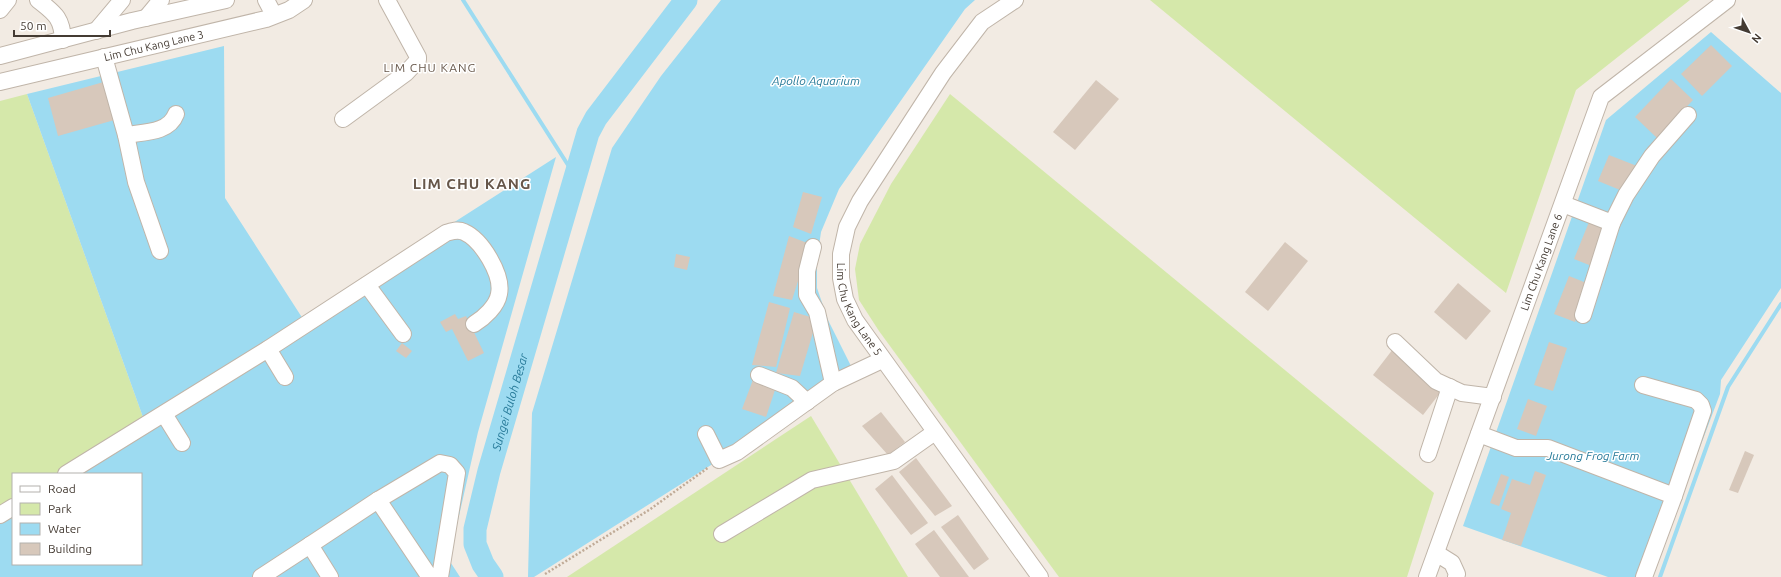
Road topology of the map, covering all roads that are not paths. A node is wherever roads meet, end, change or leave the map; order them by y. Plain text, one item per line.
1 (8, 0) edge
2 (38, 0) edge
3 (122, 0) edge
4 (161, 0) edge
5 (226, 0) edge
6 (266, 0) edge
7 (304, 0) edge
8 (387, 0) edge
9 (1015, 0) edge
10 (1727, 0) edge
11 (0, 10) edge
12 (274, 16) junction
13 (146, 18) junction
14 (96, 31) junction
15 (63, 40) junction
16 (0, 56) edge
17 (104, 57) junction
18 (0, 82) edge
19 (176, 114) dead end
20 (1688, 115) dead end
21 (343, 119) dead end
22 (126, 135) junction
23 (1563, 204) junction
24 (1612, 223) junction
25 (813, 247) dead end
26 (160, 251) dead end
27 (367, 285) junction
28 (1583, 315) dead end
29 (474, 324) dead end
30 (403, 334) dead end
31 (1395, 342) dead end
32 (268, 349) junction
33 (882, 360) junction
34 (759, 375) dead end
35 (285, 377) dead end
36 (833, 384) junction
37 (1643, 385) dead end
38 (1450, 387) junction
39 (1493, 397) junction
40 (807, 402) junction
41 (164, 414) junction
42 (935, 432) junction
43 (706, 434) dead end
44 (1479, 434) junction
45 (182, 444) dead end
46 (1428, 454) dead end
47 (68, 473) edge
48 (1674, 496) junction
49 (378, 500) junction
50 (12, 508) edge
51 (0, 515) edge
52 (722, 534) dead end
53 (310, 545) junction
54 (1436, 553) junction
55 (261, 577) edge
56 (330, 577) edge
57 (432, 577) edge
58 (440, 577) edge
59 (1040, 577) edge
60 (1427, 577) edge
61 (1456, 577) edge
62 (1644, 577) edge

1 - 11 street
2 - 15 street
3 - 14 street
4 - 13 street
5 - 13 street
6 - 12 street
7 - 12 street, Lim Chu Kang Lane 3
8 - 21 street
9 - 33 street, Lim Chu Kang Lane 5
10 - 23 street, Lim Chu Kang Lane 6
12 - 17 street, Lim Chu Kang Lane 3
13 - 14 street
14 - 15 street
15 - 16 street
17 - 18 street, Lim Chu Kang Lane 3
17 - 22 street
19 - 22 street
20 - 24 street
22 - 26 street
23 - 24 street
23 - 39 street, Lim Chu Kang Lane 6
24 - 28 street
25 - 36 street
27 - 29 street
27 - 30 street
27 - 32 street
31 - 38 street
32 - 35 street
32 - 41 street
33 - 36 street
33 - 42 street, Lim Chu Kang Lane 5
34 - 40 street
36 - 40 street
37 - 48 street
38 - 39 street
38 - 46 street
39 - 44 street, Lim Chu Kang Lane 6
40 - 43 street
41 - 45 street
41 - 47 street
42 - 52 street
42 - 59 street, Lim Chu Kang Lane 5
44 - 48 street
44 - 54 street, Lim Chu Kang Lane 6
48 - 62 street
49 - 53 street
49 - 57 street
49 - 58 street
50 - 51 street
53 - 55 street
53 - 56 street
54 - 60 street, Lim Chu Kang Lane 6
54 - 61 street

